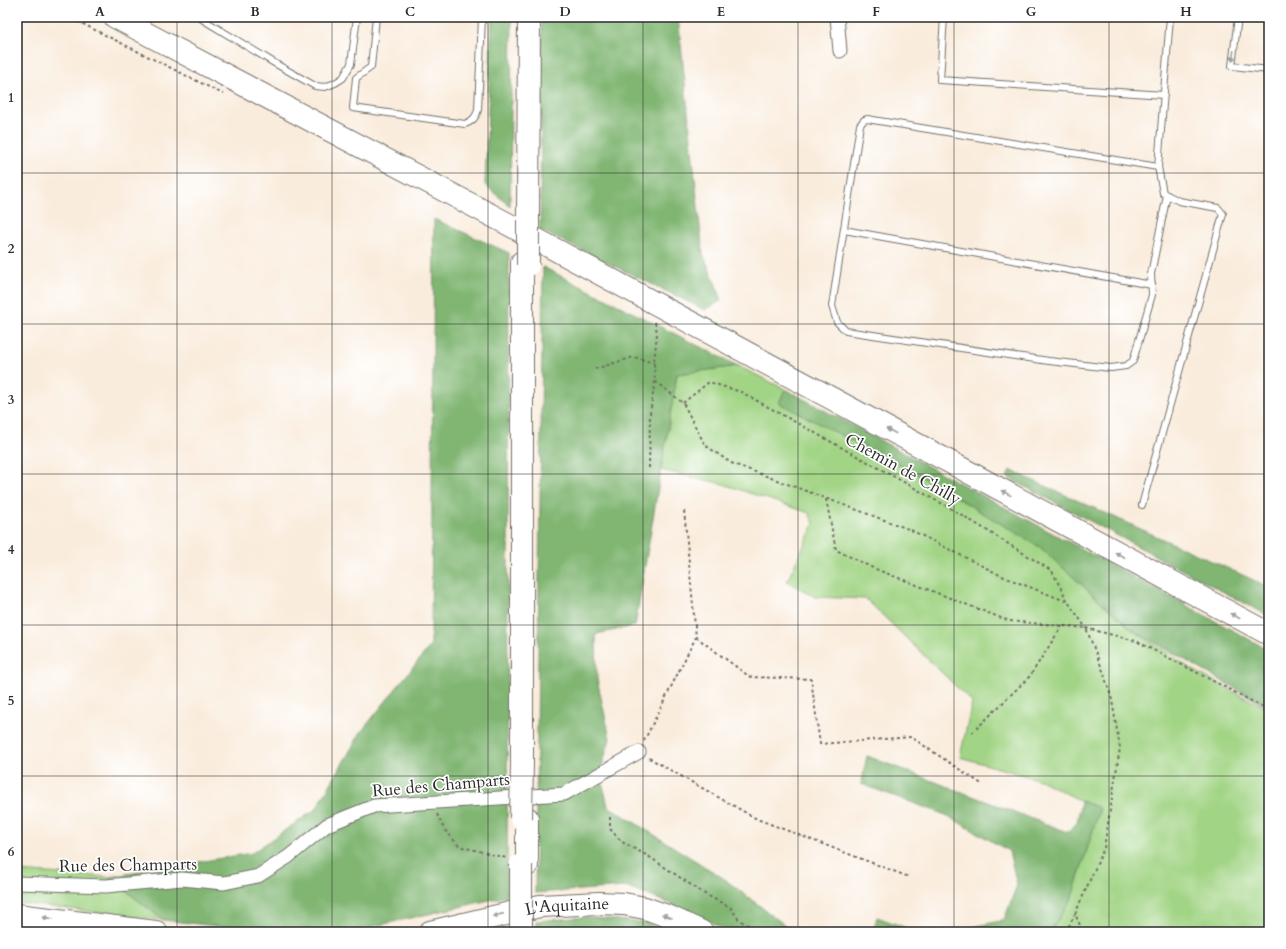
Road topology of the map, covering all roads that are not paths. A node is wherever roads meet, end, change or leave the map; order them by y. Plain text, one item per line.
1 (115, 17) edge
2 (202, 17) edge
3 (357, 17) edge
4 (376, 17) edge
5 (482, 17) edge
6 (523, 17) edge
7 (529, 17) edge
8 (837, 17) edge
9 (944, 17) edge
10 (1170, 17) edge
11 (1238, 17) edge
12 (840, 51) dead end
13 (1269, 70) edge
14 (1164, 95) junction
15 (1158, 167) junction
16 (1168, 195) junction
17 (525, 218) junction
18 (844, 230) junction
19 (1152, 285) junction
20 (1142, 505) dead end
21 (1269, 634) edge
22 (639, 752) road end
23 (520, 863) junction
24 (17, 883) edge
25 (17, 914) edge
26 (156, 932) edge
27 (430, 932) edge
28 (521, 932) edge
29 (527, 932) edge
30 (702, 932) edge

21 -> 1 highway
2 - 3 lane
4 - 5 lane
6 - 17 highway
7 - 17 highway
8 - 12 street
9 - 14 lane
10 - 14 lane
11 -> 13 lane
14 - 15 lane
15 - 16 lane
15 - 18 lane
16 - 19 lane
16 - 20 lane
17 - 23 highway, bridge
18 - 19 lane
18 - 19 lane
22 - 24 street, Rue des Champarts
23 - 28 highway, bridge
23 - 29 highway
26 -> 25 highway
30 -> 27 highway, L'Aquitaine

